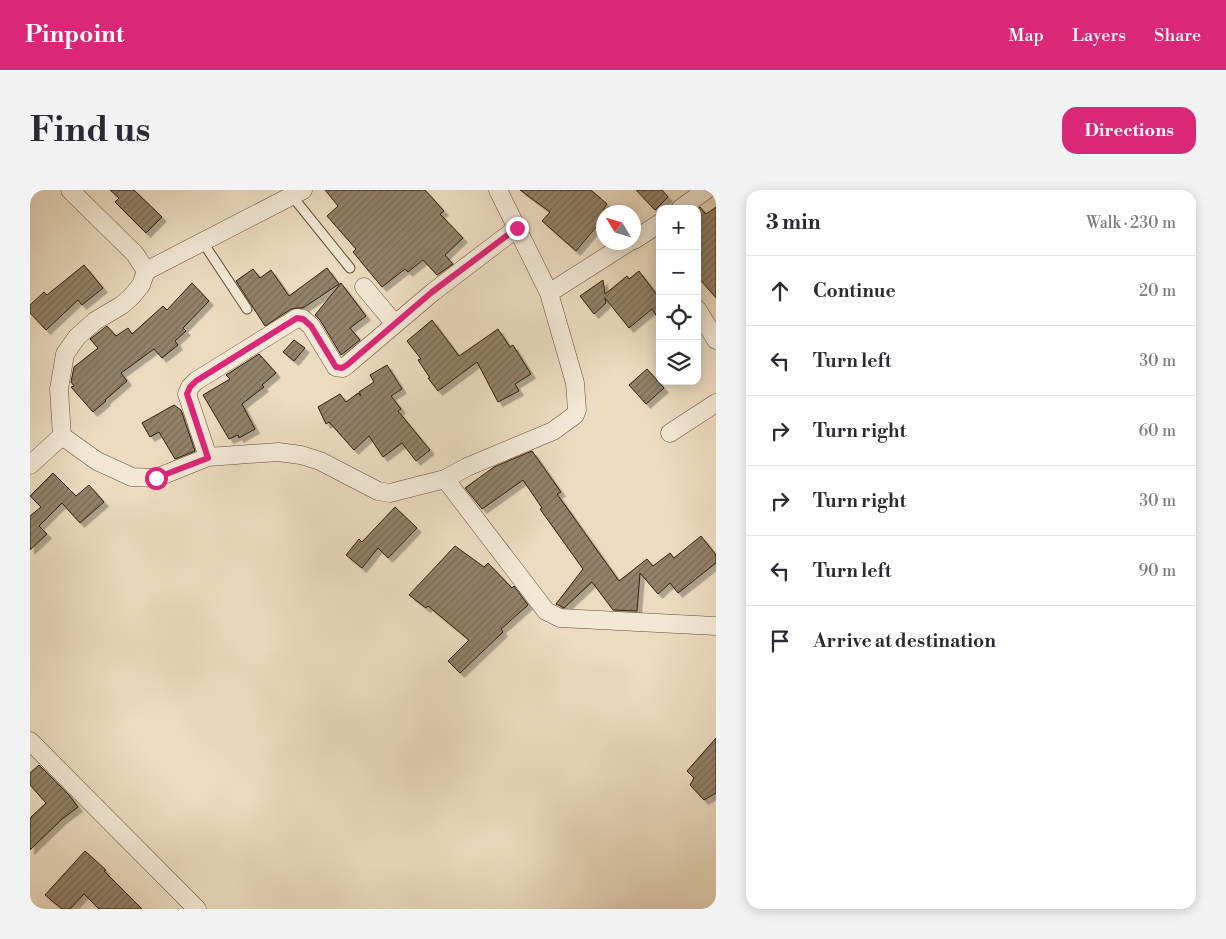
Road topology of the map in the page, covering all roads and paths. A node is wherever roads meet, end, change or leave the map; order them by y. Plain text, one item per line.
1 (70, 190) edge
2 (498, 190) edge
3 (706, 190) edge
4 (298, 193) edge
5 (685, 205) edge
6 (656, 226) edge
7 (517, 228) junction
8 (641, 236) edge
9 (202, 241) junction
10 (616, 250) edge
11 (350, 268) dead end
12 (146, 271) junction
13 (364, 287) dead end
14 (549, 293) junction
15 (246, 309) dead end
16 (701, 316) edge
17 (395, 324) junction
18 (716, 340) edge
19 (716, 403) edge
20 (670, 434) dead end
21 (62, 436) junction
22 (208, 458) junction
23 (30, 465) edge
24 (445, 479) junction
25 (716, 626) edge
26 (30, 741) edge
27 (197, 909) edge

1 - 12 street
2 - 7 street
3 - 5 street
4 - 9 street
4 - 11 lane
6 - 8 street
7 - 14 street
7 - 17 street
9 - 12 street
9 - 15 lane
10 - 14 street
12 - 21 street
13 - 17 street
14 - 24 street
16 - 18 street
17 - 22 street
19 - 20 street
21 - 22 street
21 - 23 street
22 - 24 street
24 - 25 street
26 - 27 street

